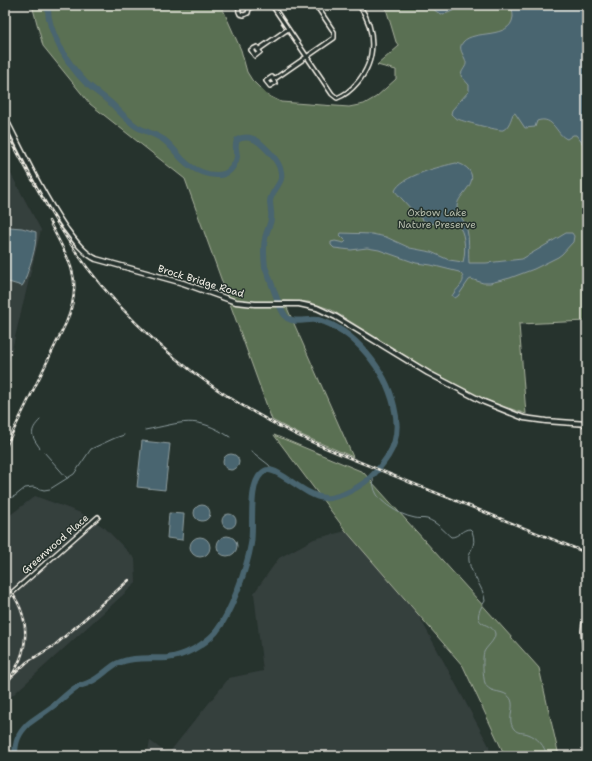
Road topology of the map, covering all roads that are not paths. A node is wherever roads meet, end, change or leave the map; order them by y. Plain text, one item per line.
1 (242, 5) edge
2 (247, 5) edge
3 (255, 5) edge
4 (272, 5) edge
5 (316, 5) edge
6 (359, 5) edge
7 (249, 9) junction
8 (288, 29) junction
9 (258, 50) dead end
10 (308, 58) junction
11 (273, 80) dead end
12 (5, 118) edge
13 (587, 424) edge
14 (98, 517) dead end
15 (5, 599) edge
16 (586, 620) edge
17 (587, 678) edge

1 - 7 street
2 - 7 street
3 - 7 street
4 - 8 street
5 - 10 street
6 - 10 street
8 - 9 street
8 - 10 street
10 - 11 street
12 - 13 street, Brock Bridge Road
14 - 15 street, Greenwood Place
16 - 17 street

